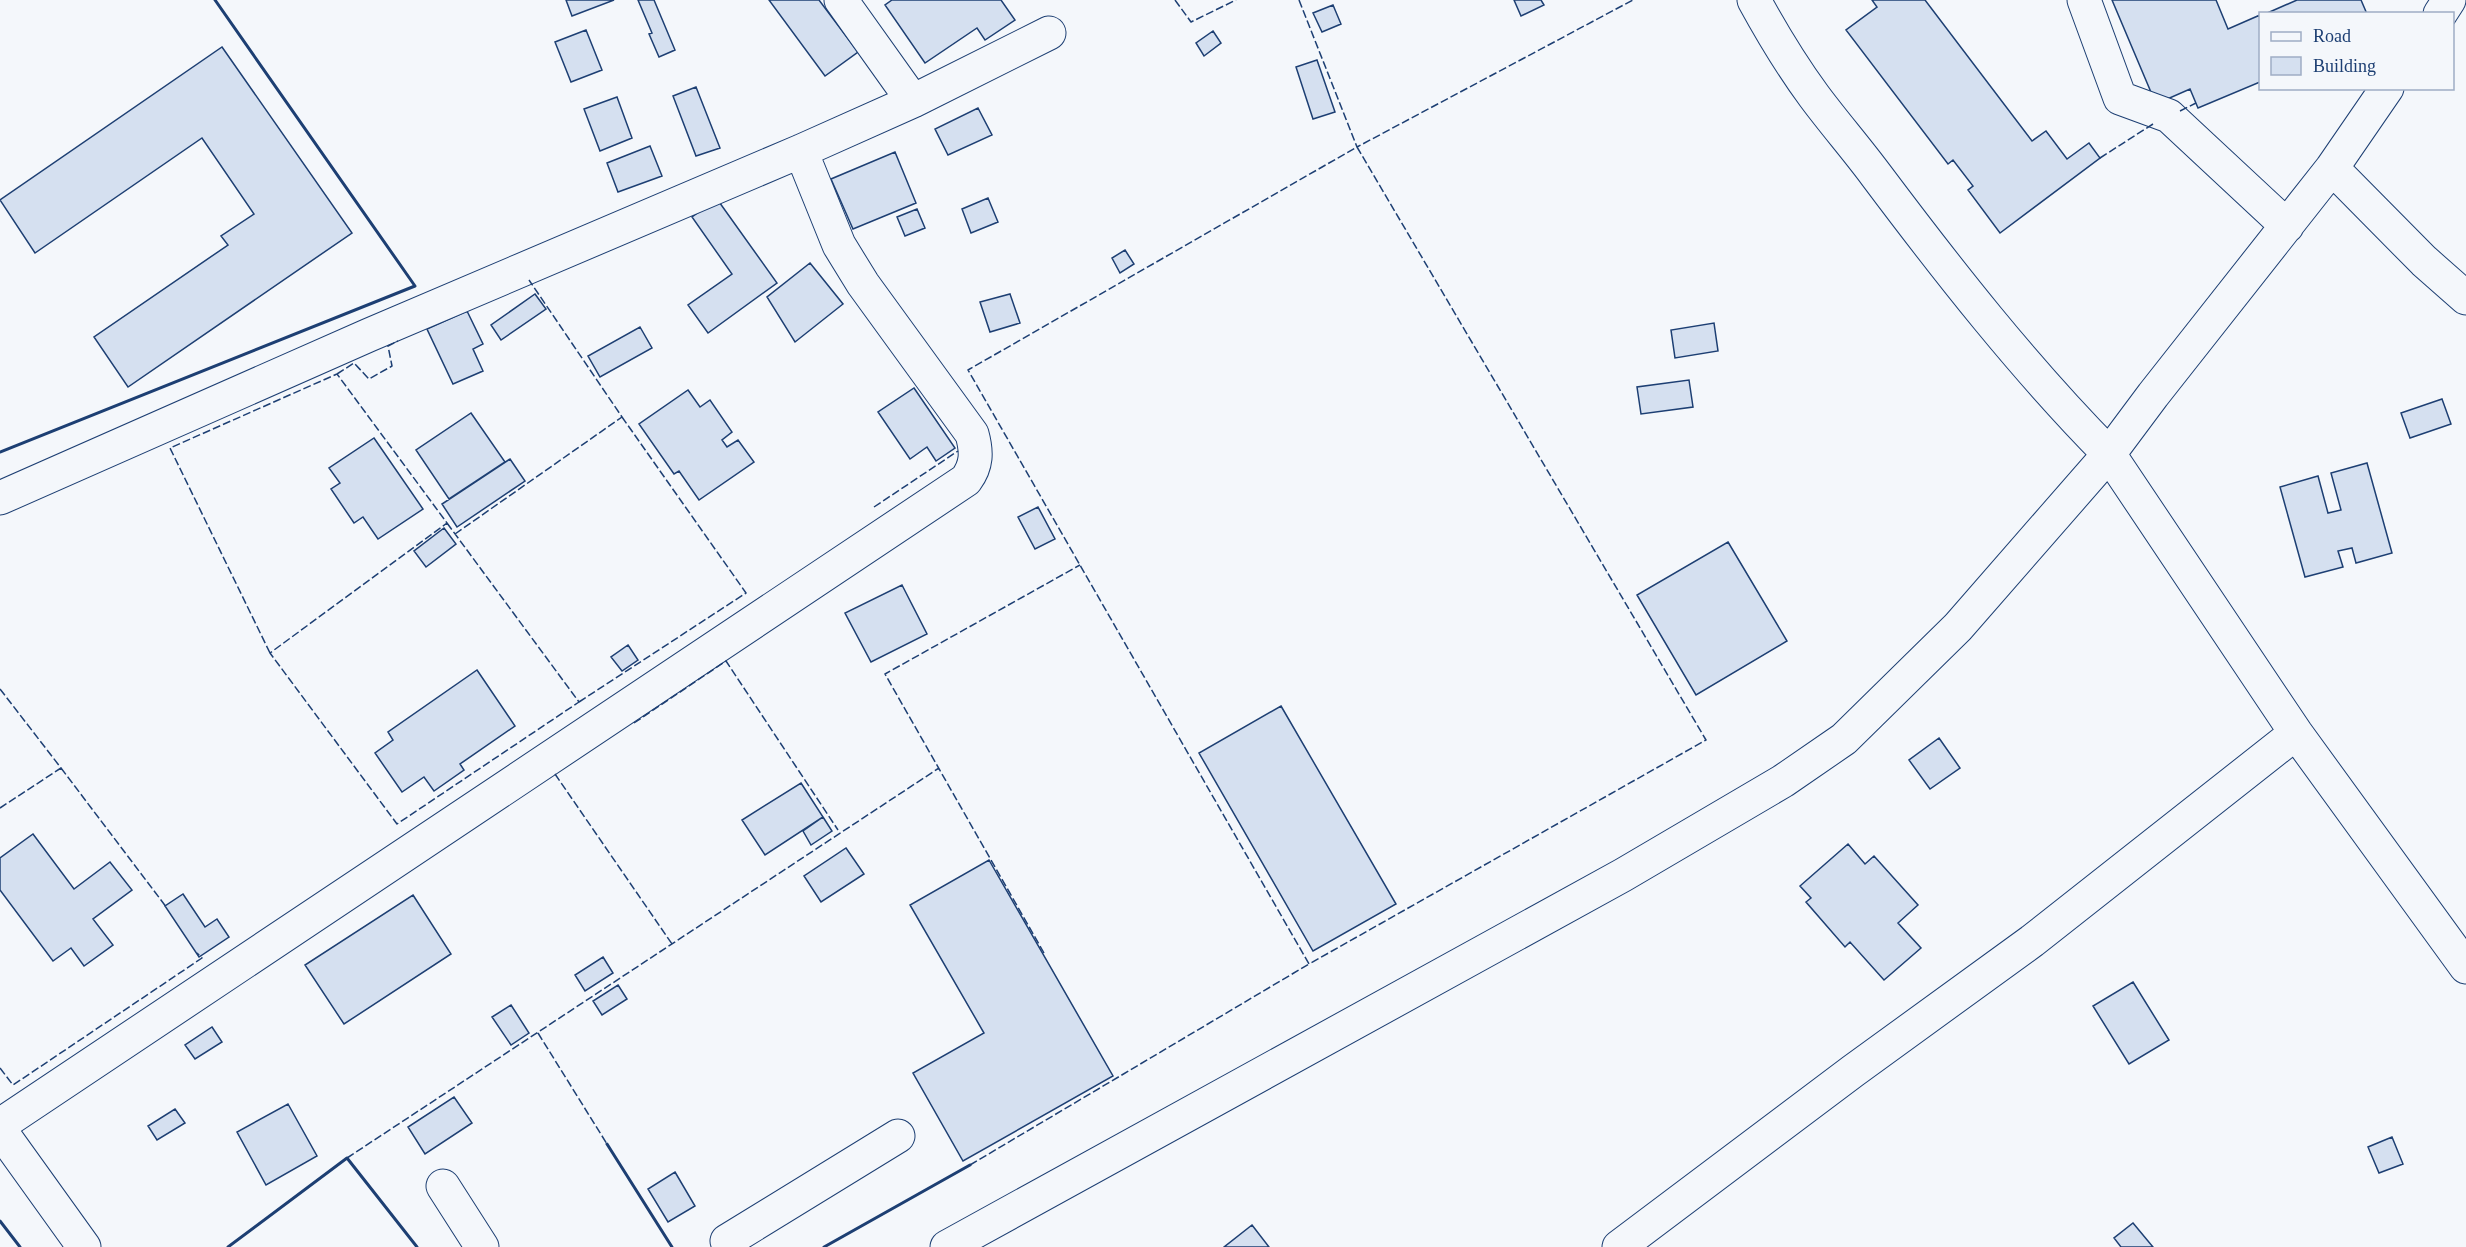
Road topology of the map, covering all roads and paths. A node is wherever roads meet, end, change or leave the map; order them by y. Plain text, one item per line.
1 (841, 0) edge
2 (1754, 0) edge
3 (2085, 0) edge
4 (1049, 33) dead end
5 (2386, 90) edge
6 (913, 101) junction
7 (801, 151) junction
8 (2332, 168) junction
9 (2287, 226) junction
10 (2466, 297) edge
11 (2109, 454) junction
12 (0, 498) edge
13 (2296, 733) junction
14 (2466, 967) edge
15 (0, 1125) edge
16 (0, 1130) edge
17 (898, 1136) dead end
18 (443, 1186) dead end
19 (84, 1247) edge
20 (482, 1247) edge
21 (730, 1247) edge
22 (947, 1247) edge
23 (1619, 1247) edge

1 - 6 street
2 - 11 street
3 - 9 street
4 - 6 street
5 - 8 street
6 - 7 street
7 - 12 street
7 - 15 street
8 - 9 street
8 - 10 street
9 - 11 street
11 - 13 street
11 - 22 street
13 - 14 street
13 - 23 street
16 - 19 street
17 - 21 street
18 - 20 street

